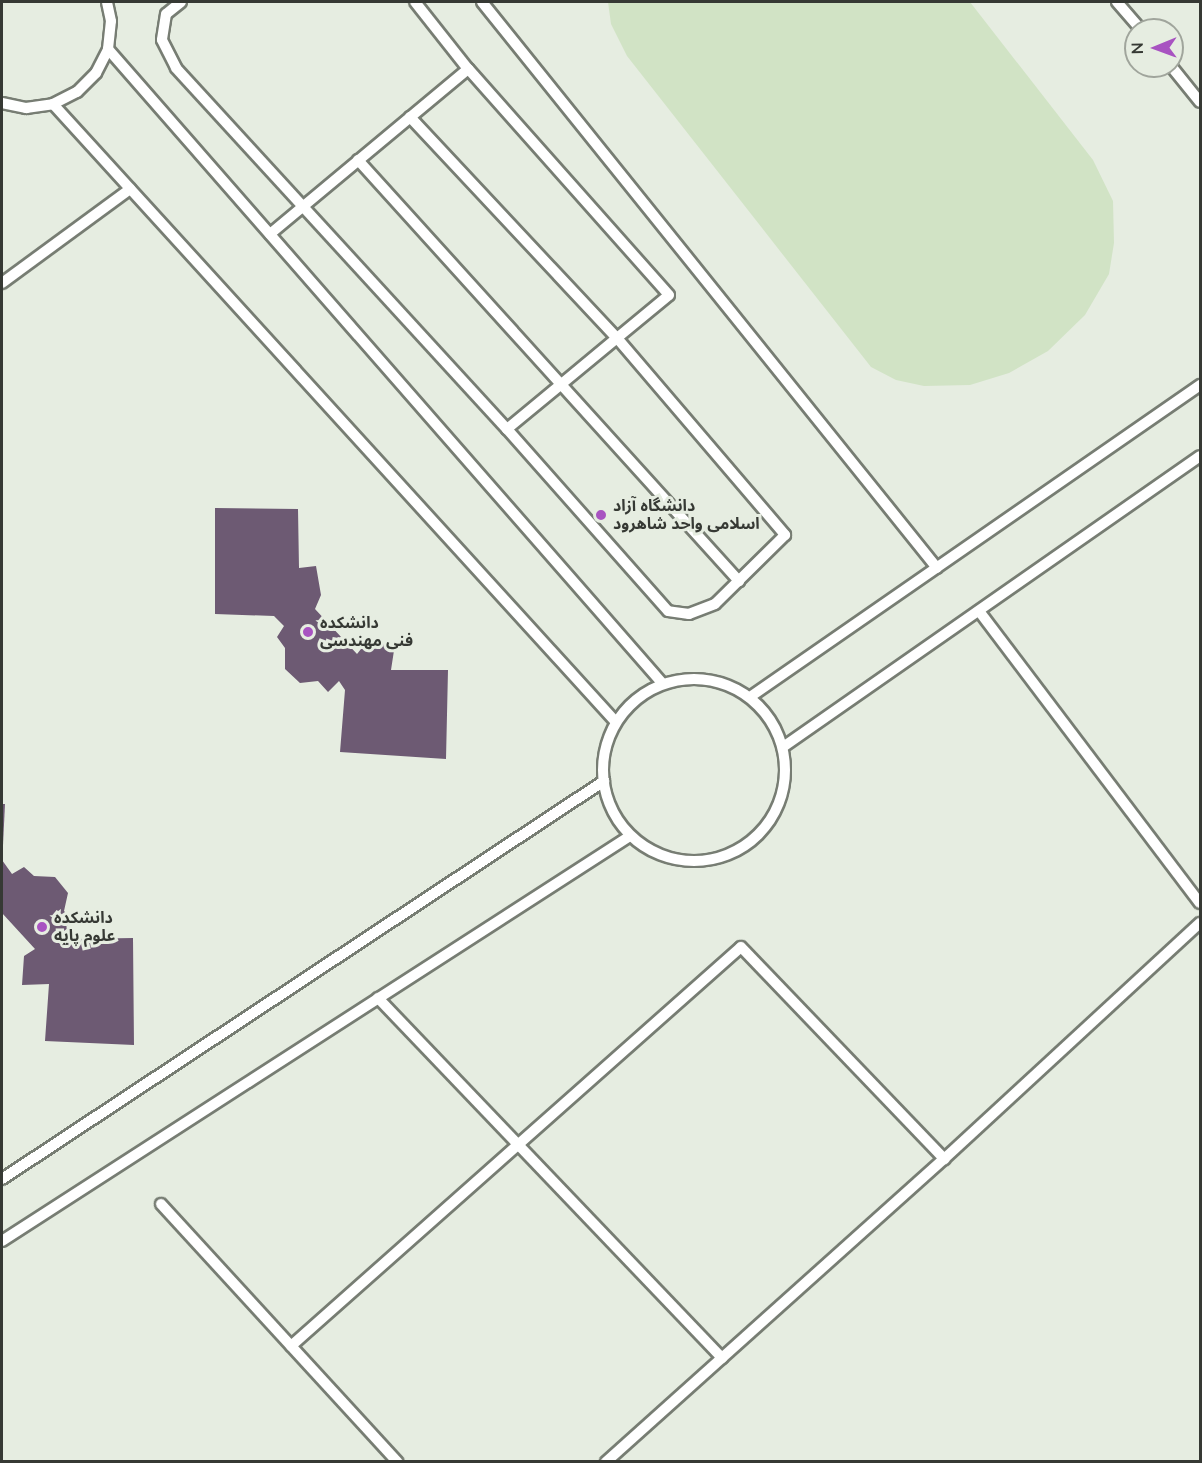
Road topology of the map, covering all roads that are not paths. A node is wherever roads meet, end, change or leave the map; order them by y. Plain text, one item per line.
1 (107, 2) edge
2 (182, 2) edge
3 (415, 2) edge
4 (482, 2) edge
5 (1117, 2) edge
6 (1131, 18) edge
7 (108, 49) junction
8 (468, 69) junction
9 (1181, 78) edge
10 (1200, 102) edge
11 (2, 103) edge
12 (53, 104) junction
13 (410, 117) junction
14 (358, 160) junction
15 (130, 189) junction
16 (304, 205) junction
17 (270, 234) junction
18 (2, 283) edge
19 (617, 338) junction
20 (1200, 385) edge
21 (559, 386) junction
22 (507, 429) junction
23 (1200, 456) edge
24 (937, 568) junction
25 (739, 581) junction
26 (979, 611) junction
27 (663, 684) junction
28 (750, 697) junction
29 (616, 722) junction
30 (783, 747) junction
31 (604, 782) junction
32 (630, 836) junction
33 (1200, 903) edge
34 (1200, 923) edge
35 (378, 998) junction
36 (518, 1145) junction
37 (944, 1159) junction
38 (2, 1179) edge
39 (161, 1204) dead end
40 (2, 1241) edge
41 (291, 1346) junction
42 (722, 1358) junction
43 (397, 1461) edge
44 (606, 1461) edge

1 - 7 lane
2 - 16 lane
3 - 8 lane
4 - 24 lane
5 - 6 lane
7 - 12 lane
7 - 17 lane
8 - 13 lane
8 - 19 lane
9 - 10 lane
11 - 12 lane
12 - 15 lane
13 - 14 lane
13 - 19 lane
14 - 16 lane
14 - 21 lane
15 - 18 lane
15 - 29 lane
16 - 17 lane
16 - 22 lane
17 - 27 lane
19 - 21 lane
19 - 25 lane
20 - 24 lane
21 - 22 lane
21 - 25 lane
22 - 25 lane
23 - 26 lane
24 - 28 lane
26 - 30 lane
26 - 33 lane
27 - 28 lane
27 - 29 lane
28 - 30 lane
29 - 31 lane
30 - 32 lane
31 - 32 lane
31 - 38 lane
32 - 35 lane
34 - 37 lane
35 - 36 lane
35 - 40 lane
36 - 37 lane
36 - 41 lane
36 - 42 lane
37 - 42 lane
39 - 41 lane
41 - 43 lane
42 - 44 lane

